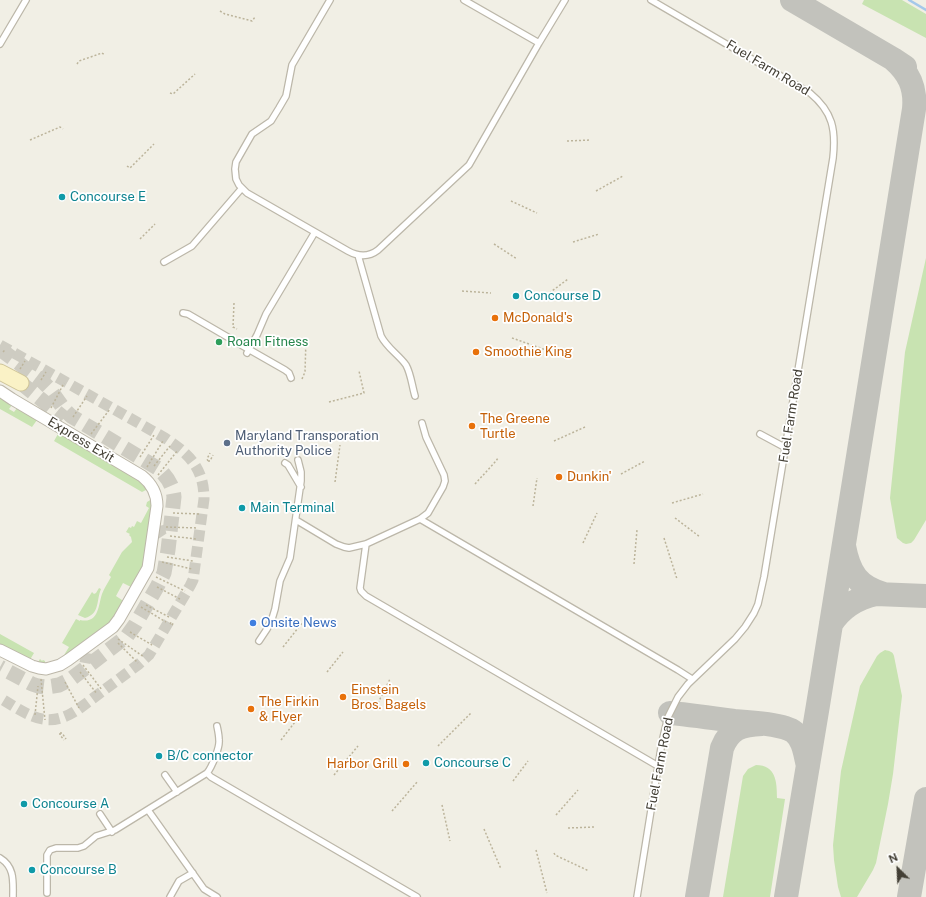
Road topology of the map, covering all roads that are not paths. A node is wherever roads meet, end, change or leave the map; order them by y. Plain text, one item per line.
1 (26, 0) edge
2 (330, 0) edge
3 (464, 0) edge
4 (565, 0) edge
5 (651, 0) edge
6 (538, 43) junction
7 (0, 44) edge
8 (242, 188) junction
9 (315, 232) junction
10 (358, 255) junction
11 (164, 262) dead end
12 (183, 313) dead end
13 (248, 351) junction
14 (0, 372) edge
15 (291, 378) dead end
16 (21, 383) tunnel mouth
17 (0, 391) edge
18 (415, 396) dead end
19 (422, 423) dead end
20 (760, 434) dead end
21 (786, 448) junction
22 (298, 460) dead end
23 (285, 463) dead end
24 (301, 487) junction
25 (156, 496) junction
26 (420, 519) junction
27 (296, 520) junction
28 (163, 526) tunnel mouth
29 (366, 544) junction
30 (113, 627) junction
31 (259, 642) dead end
32 (0, 650) edge
33 (87, 653) tunnel mouth
34 (692, 679) junction
35 (217, 726) dead end
36 (658, 766) junction
37 (207, 773) junction
38 (165, 775) dead end
39 (177, 792) junction
40 (148, 810) junction
41 (100, 814) dead end
42 (112, 832) junction
43 (0, 858) edge
44 (193, 873) junction
45 (47, 893) dead end
46 (13, 897) edge
47 (170, 897) edge
48 (217, 897) edge
49 (417, 897) edge
50 (637, 897) edge

1 - 7 lane
2 - 8 lane
3 - 6 lane
4 - 6 lane
5 - 21 lane, Fuel Farm Road
6 - 10 lane
8 - 9 lane
8 - 11 lane
9 - 10 lane
9 - 13 lane
10 - 18 lane
12 - 13 lane
13 - 15 lane
14 - 16 main road
17 - 25 street, Express Exit
19 - 26 lane
20 - 21 lane
21 - 34 lane, Fuel Farm Road
22 - 24 lane
23 - 24 lane
24 - 27 lane
25 - 28 street, Express Exit
25 - 30 street
26 - 29 lane
26 - 34 lane
27 - 29 lane
27 - 31 lane
29 - 36 lane
30 - 32 street
30 - 33 street
34 - 36 lane, Fuel Farm Road
35 - 37 lane
36 - 50 lane, Fuel Farm Road
37 - 39 lane
37 - 49 lane
38 - 39 lane
39 - 40 lane
40 - 42 lane
40 - 44 lane
41 - 42 lane
42 - 45 lane
43 - 46 lane
44 - 47 lane
44 - 48 lane

